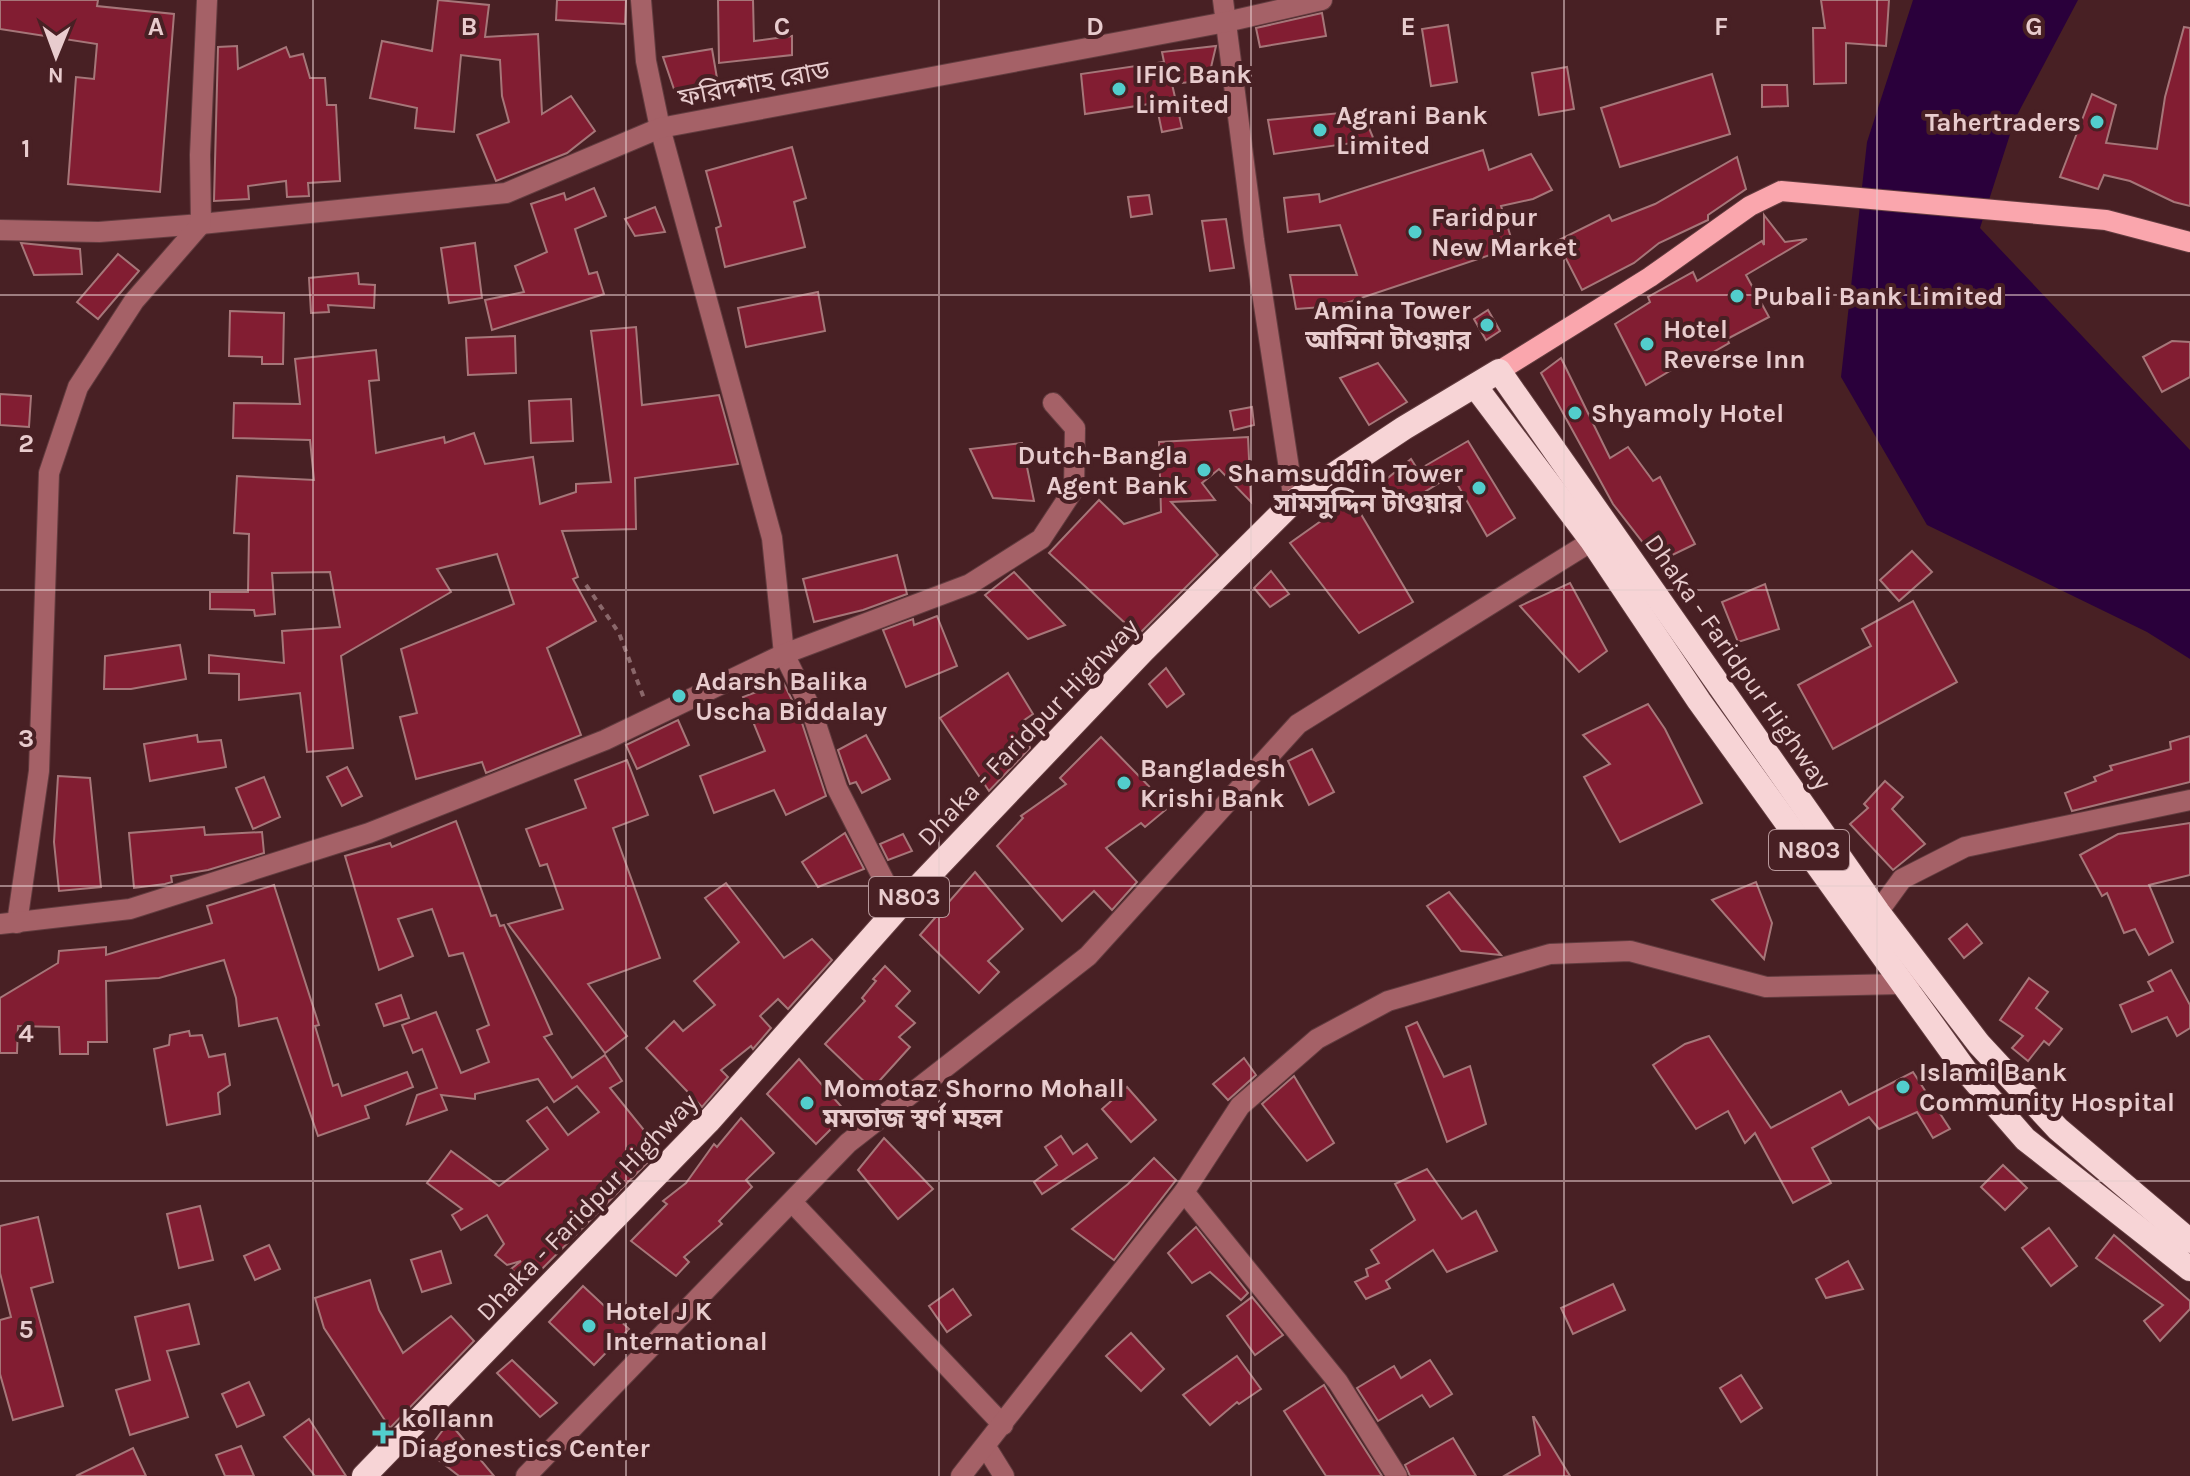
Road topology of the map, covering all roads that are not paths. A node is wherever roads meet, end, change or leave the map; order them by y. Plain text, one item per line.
1 (207, 0) edge
2 (641, 0) edge
3 (1223, 0) edge
4 (1322, 0) edge
5 (1226, 22) junction
6 (660, 128) junction
7 (201, 224) junction
8 (0, 230) edge
9 (2190, 242) edge
10 (1499, 371) junction
11 (1475, 386) junction
12 (1053, 403) dead end
13 (1294, 501) junction
14 (1592, 541) junction
15 (784, 654) junction
16 (2190, 800) edge
17 (898, 908) junction
18 (1878, 912) junction
19 (9, 923) edge
20 (1923, 973) junction
21 (1900, 984) junction
22 (1184, 1192) junction
23 (792, 1202) junction
24 (2190, 1241) edge
25 (2190, 1269) edge
26 (1003, 1425) junction
27 (986, 1447) junction
28 (364, 1476) edge
29 (526, 1476) edge
30 (961, 1476) edge
31 (1004, 1476) edge
32 (1397, 1476) edge

1 - 7 street
2 - 6 street
3 - 5 street
4 - 5 street, ফরিদশাহ রোড
5 - 6 street, ফরিদশাহ রোড
5 - 13 street
6 - 7 street, ফরিদশাহ রোড
6 - 15 street
7 - 8 street, ফরিদশাহ রোড
7 - 19 street
9 - 10 main road
10 - 11 highway, Dhaka - Faridpur Highway / N803
10 - 18 highway, Dhaka - Faridpur Highway / N803
11 - 13 highway, Dhaka - Faridpur Highway / N803
11 - 14 highway, Dhaka - Faridpur Highway / N803
12 - 15 street
13 - 17 highway, Dhaka - Faridpur Highway / N803
14 - 21 highway, Dhaka - Faridpur Highway / N803
14 - 23 street
15 - 17 street
15 - 19 street
16 - 18 street
17 - 28 highway, Dhaka - Faridpur Highway / N803
18 - 20 highway, Dhaka - Faridpur Highway / N803
20 - 21 street
20 - 24 highway, Dhaka - Faridpur Highway / N803
21 - 22 street
21 - 25 highway, Dhaka - Faridpur Highway / N803
22 - 26 street
22 - 32 street
23 - 26 street
23 - 29 street
26 - 27 street
27 - 30 street
27 - 31 street

